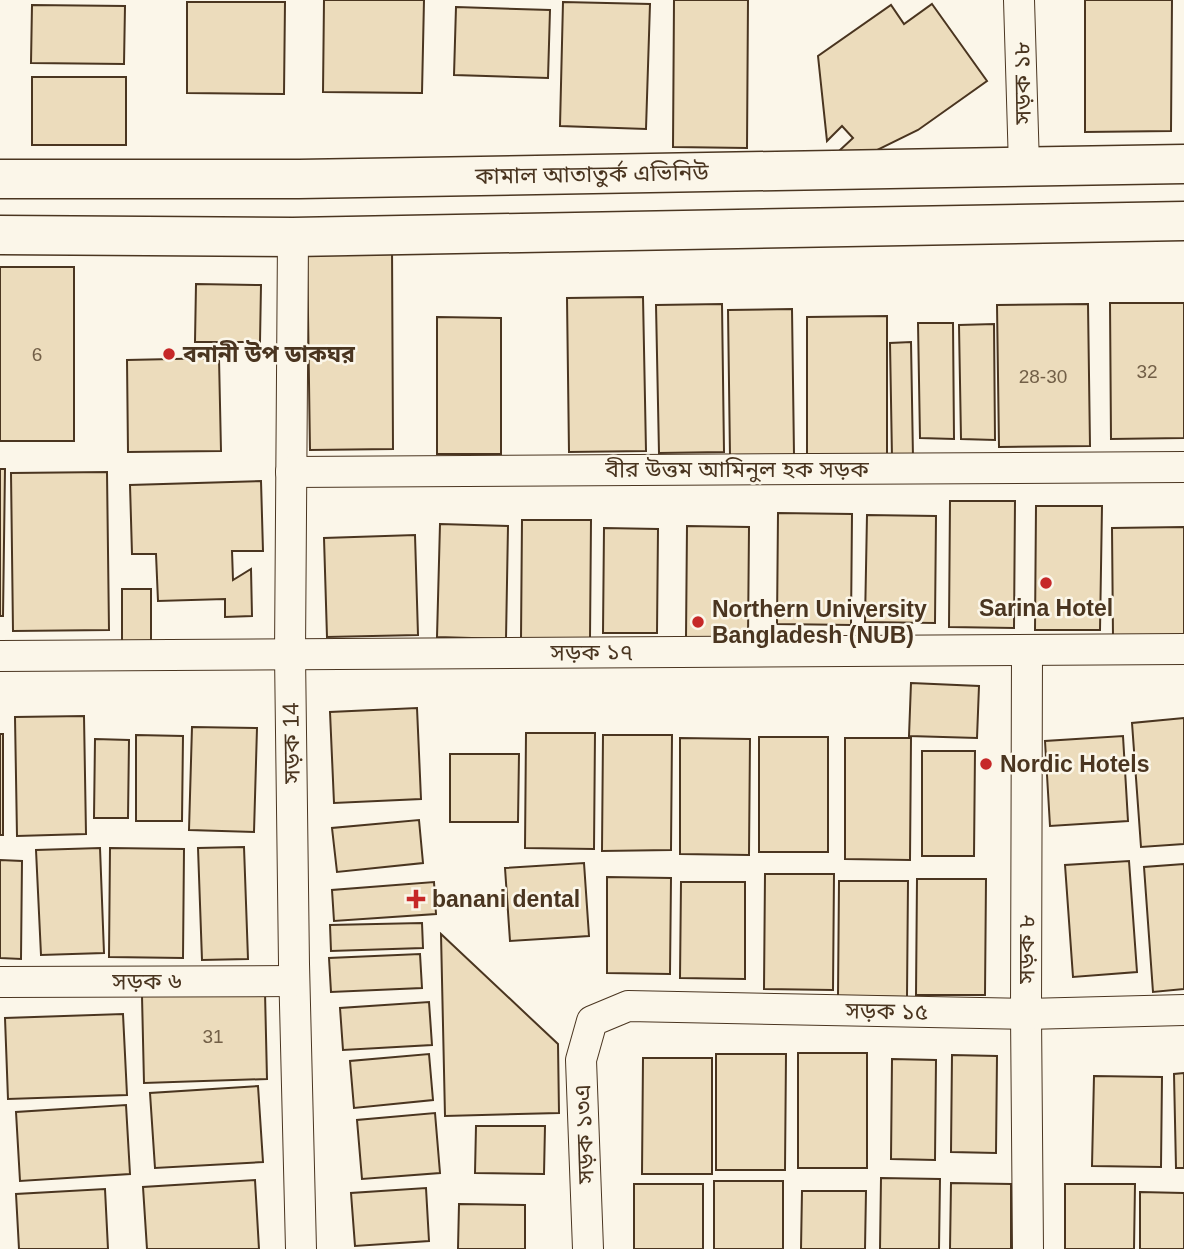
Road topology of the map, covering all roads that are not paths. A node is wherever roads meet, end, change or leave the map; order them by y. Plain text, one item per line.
1 (1020, 0) edge
2 (1184, 164) edge
3 (1024, 166) junction
4 (0, 179) edge
5 (1184, 221) edge
6 (0, 235) edge
7 (293, 237) junction
8 (1184, 467) edge
9 (291, 471) junction
10 (1184, 649) edge
11 (1027, 650) junction
12 (290, 654) junction
13 (0, 656) edge
14 (294, 981) junction
15 (0, 982) edge
16 (1184, 1010) edge
17 (1026, 1014) junction
18 (592, 1021) joint
19 (301, 1249) edge
20 (588, 1249) edge
21 (1028, 1249) edge

1 - 3 street, সড়ক ১৮
2 - 3 main road, কামাল আতাতুর্ক এভিনিউ
3 - 4 main road, কামাল আতাতুর্ক এভিনিউ
5 - 7 main road
6 - 7 main road
7 - 9 street, সড়ক 14
8 - 9 street, বীর উত্তম আমিনুল হক সড়ক
9 - 12 street, সড়ক 14
10 - 11 street, সড়ক ১৭
11 - 12 street, সড়ক ১৭
11 - 17 street, সড়ক ৮
12 - 13 street, সড়ক ১৭
12 - 14 street, সড়ক 14
14 - 15 street, সড়ক ৬
14 - 19 street, সড়ক 14
16 - 17 street, সড়ক ১৫
17 - 18 street, সড়ক ১৫
17 - 21 street, সড়ক ৮
18 - 20 street, সড়ক ১৩এ

